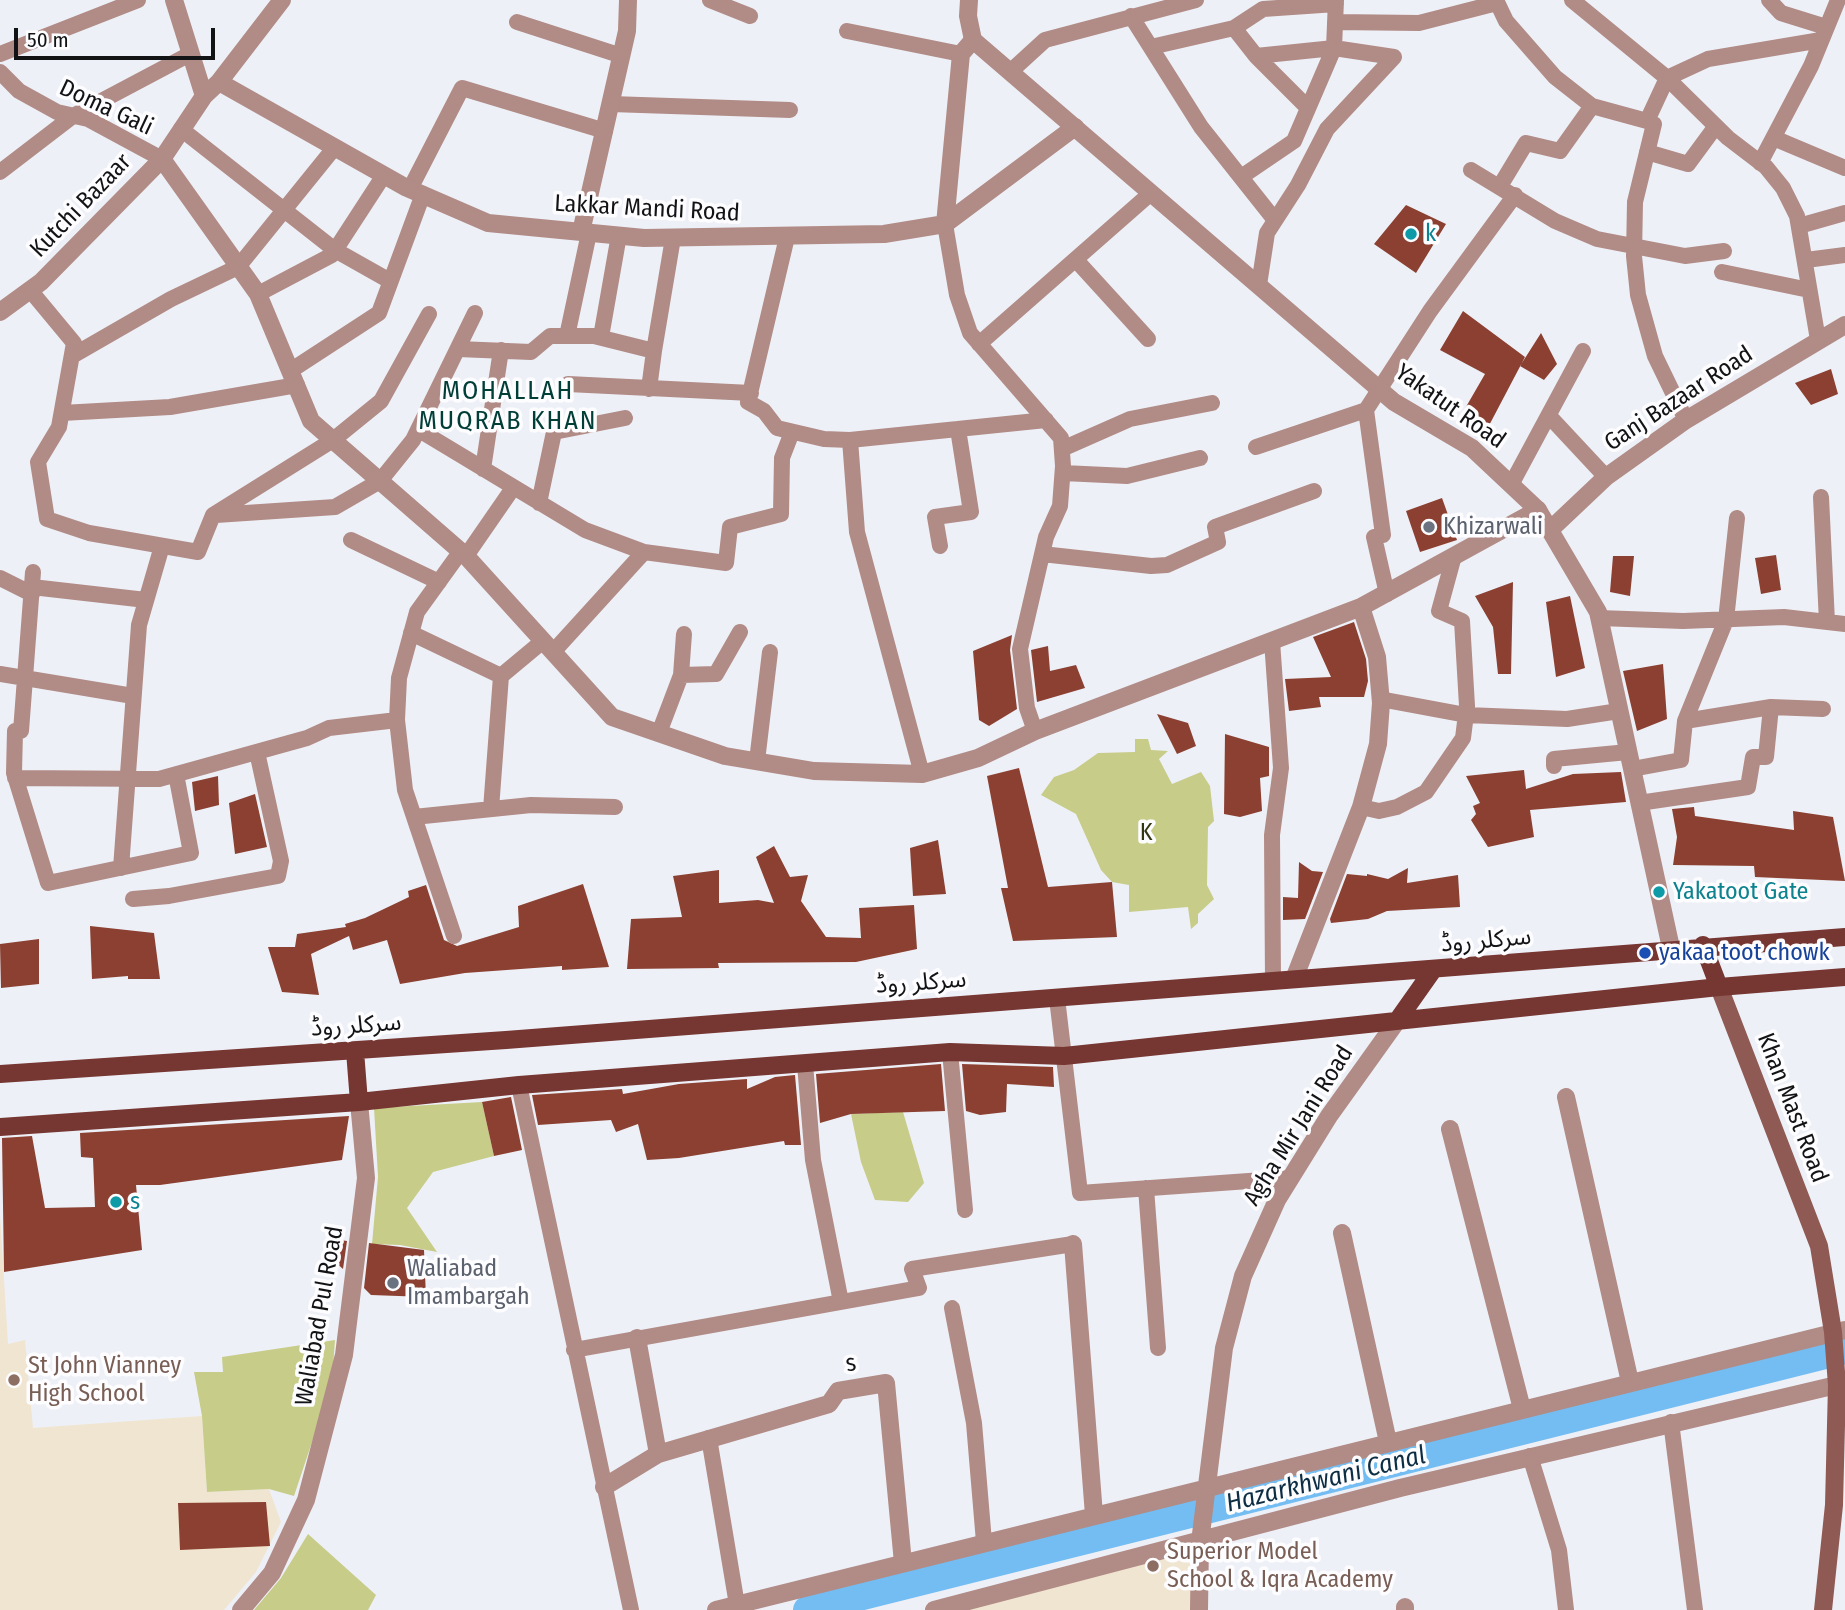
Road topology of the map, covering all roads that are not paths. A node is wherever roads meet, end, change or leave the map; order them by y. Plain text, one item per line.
1 (138, 0) edge
2 (174, 0) edge
3 (282, 0) edge
4 (629, 0) edge
5 (710, 0) edge
6 (969, 0) edge
7 (1196, 0) edge
8 (1572, 0) edge
9 (1769, 0) edge
10 (1838, 0) edge
11 (1496, 1) edge
12 (1336, 2) edge
13 (750, 16) dead end
14 (1131, 16) junction
15 (517, 22) dead end
16 (1335, 22) junction
17 (1234, 28) junction
18 (847, 31) dead end
19 (1823, 34) junction
20 (967, 47) junction
21 (1151, 47) junction
22 (1334, 48) junction
23 (0, 54) edge
24 (190, 54) junction
25 (622, 56) junction
26 (1256, 56) junction
27 (0, 72) edge
28 (1010, 72) junction
29 (1667, 78) junction
30 (219, 82) junction
31 (204, 96) junction
32 (611, 104) junction
33 (1592, 106) junction
34 (1308, 108) junction
35 (790, 110) dead end
36 (73, 116) junction
37 (1647, 121) junction
38 (1716, 126) junction
39 (1075, 127) junction
40 (181, 129) junction
41 (604, 131) junction
42 (1776, 139) junction
43 (335, 147) junction
44 (1647, 152) junction
45 (162, 159) junction
46 (1760, 163) junction
47 (1845, 168) edge
48 (1471, 170) dead end
49 (0, 172) edge
50 (384, 175) junction
51 (1241, 177) junction
52 (1500, 186) junction
53 (416, 192) junction
54 (1151, 192) junction
55 (1514, 195) junction
56 (285, 209) junction
57 (1845, 213) edge
58 (1274, 219) junction
59 (945, 224) junction
60 (1799, 226) junction
61 (585, 232) junction
62 (619, 235) junction
63 (788, 237) junction
64 (673, 238) junction
65 (1633, 247) junction
66 (335, 250) junction
67 (1724, 251) dead end
68 (1845, 255) edge
69 (1076, 260) junction
70 (1806, 260) junction
71 (238, 267) junction
72 (1722, 272) dead end
73 (390, 281) junction
74 (1259, 285) junction
75 (30, 290) junction
76 (1809, 290) junction
77 (258, 294) junction
78 (0, 312) edge
79 (475, 313) dead end
80 (429, 314) dead end
81 (1845, 325) edge
82 (567, 336) junction
83 (601, 337) junction
84 (1148, 339) dead end
85 (1818, 340) junction
86 (979, 344) junction
87 (458, 349) junction
88 (501, 350) junction
89 (654, 351) junction
90 (1583, 351) dead end
91 (72, 356) junction
92 (293, 378) junction
93 (568, 384) dead end
94 (1379, 388) junction
95 (649, 389) junction
96 (751, 393) junction
97 (1212, 403) dead end
98 (1367, 411) junction
99 (62, 413) junction
100 (1550, 417) junction
101 (625, 418) dead end
102 (1046, 420) junction
103 (1686, 420) junction
104 (958, 429) junction
105 (419, 430) junction
106 (792, 432) junction
107 (333, 440) junction
108 (850, 440) junction
109 (1256, 447) dead end
110 (1062, 449) junction
111 (1199, 458) dead end
112 (482, 469) junction
113 (1063, 473) junction
114 (1606, 477) junction
115 (380, 481) junction
116 (1512, 483) junction
117 (513, 488) junction
118 (1314, 491) dead end
119 (1821, 497) dead end
120 (539, 503) junction
121 (1538, 510) junction
122 (213, 515) junction
123 (1737, 518) dead end
124 (1550, 529) junction
125 (351, 540) dead end
126 (162, 546) junction
127 (940, 546) dead end
128 (643, 552) junction
129 (463, 553) junction
130 (1042, 554) junction
131 (1454, 556) junction
132 (0, 578) edge
133 (439, 582) junction
134 (32, 584) junction
135 (1387, 594) junction
136 (146, 600) junction
137 (1361, 607) junction
138 (1599, 618) junction
139 (1726, 620) junction
140 (1827, 622) junction
141 (1845, 624) edge
142 (740, 632) dead end
143 (411, 633) junction
144 (684, 634) dead end
145 (1272, 641) junction
146 (548, 646) junction
147 (770, 652) dead end
148 (0, 674) edge
149 (681, 675) junction
150 (502, 676) junction
151 (26, 679) junction
152 (133, 696) junction
153 (1380, 699) junction
154 (1771, 706) junction
155 (1823, 709) dead end
156 (1619, 711) junction
157 (1466, 715) junction
158 (397, 720) junction
159 (1685, 721) junction
160 (1035, 731) junction
161 (659, 733) junction
162 (257, 752) junction
163 (757, 761) junction
164 (1630, 761) junction
165 (1554, 766) dead end
166 (176, 774) junction
167 (922, 774) junction
168 (15, 778) junction
169 (127, 779) junction
170 (1639, 803) junction
171 (615, 807) dead end
172 (1361, 807) junction
173 (491, 809) junction
174 (414, 817) junction
175 (121, 868) junction
176 (133, 899) dead end
177 (454, 936) dead end
178 (1845, 937) edge
179 (1703, 946) junction
180 (1671, 948) junction
181 (1433, 970) junction
182 (1845, 978) edge
183 (1294, 979) junction
184 (1273, 981) junction
185 (1719, 986) junction
186 (1058, 998) junction
187 (1397, 1021) junction
188 (355, 1051) junction
189 (950, 1052) junction
190 (1064, 1056) junction
191 (805, 1064) junction
192 (0, 1074) edge
193 (519, 1085) junction
194 (1566, 1097) dead end
195 (359, 1102) junction
196 (0, 1127) edge
197 (1450, 1129) dead end
198 (1291, 1178) junction
199 (1146, 1188) junction
200 (965, 1210) dead end
201 (1342, 1233) dead end
202 (1073, 1244) joint
203 (841, 1302) junction
204 (952, 1308) dead end
205 (1839, 1331) edge
206 (637, 1338) junction
207 (1158, 1348) dead end
208 (574, 1350) junction
209 (1630, 1382) junction
210 (1841, 1384) edge
211 (1522, 1409) junction
212 (1671, 1422) junction
213 (709, 1438) junction
214 (1388, 1442) junction
215 (658, 1454) junction
216 (1531, 1456) junction
217 (604, 1487) junction
218 (1207, 1487) junction
219 (1094, 1515) junction
220 (984, 1542) junction
221 (1199, 1542) junction
222 (903, 1563) junction
223 (737, 1605) junction
224 (946, 1609) edge
225 (241, 1610) edge
226 (631, 1610) edge
227 (716, 1610) edge
228 (1199, 1610) edge
229 (1566, 1610) edge
230 (1695, 1610) edge
231 (1825, 1610) edge

1 - 23 lane
2 - 24 street
3 - 30 street, Kutchi Bazaar
4 - 25 street
5 - 13 lane
6 - 20 street
7 - 14 lane
8 - 29 lane
9 - 19 lane
10 - 19 lane
11 - 16 lane
11 - 33 lane
12 - 16 lane
12 - 17 lane
14 - 21 lane
14 - 28 lane
15 - 25 lane
16 - 22 lane
17 - 21 lane
17 - 26 lane
18 - 20 lane
19 - 29 lane
19 - 42 lane
20 - 28 street, Yakatut Road
20 - 59 street
21 - 51 lane
22 - 26 lane
22 - 34 lane
22 - 58 lane
24 - 31 street
24 - 36 lane
25 - 32 street
26 - 34 lane
27 - 36 lane, Doma Gali
28 - 39 street, Yakatut Road
29 - 37 lane
29 - 38 lane
30 - 31 street, Kutchi Bazaar
30 - 43 street, Lakkar Mandi Road
31 - 40 street, Kutchi Bazaar
32 - 35 lane
32 - 41 street
33 - 37 lane
33 - 52 lane
34 - 51 lane
36 - 45 lane, Doma Gali
36 - 49 lane
37 - 44 lane
38 - 44 lane
38 - 46 lane
39 - 54 street, Yakatut Road
39 - 59 street, Lakkar Mandi Road
40 - 45 street, Kutchi Bazaar
40 - 56 lane
41 - 53 lane
41 - 61 street
42 - 46 lane
42 - 47 lane
43 - 50 street, Lakkar Mandi Road
43 - 56 lane
44 - 65 lane
45 - 71 street
45 - 75 street, Kutchi Bazaar
46 - 60 lane
48 - 52 lane
50 - 53 street, Lakkar Mandi Road
50 - 66 lane
51 - 58 lane
52 - 55 lane
53 - 61 street, Lakkar Mandi Road
53 - 73 lane
54 - 69 lane
54 - 74 street, Yakatut Road
55 - 65 lane
55 - 94 lane
56 - 66 lane
56 - 71 lane
57 - 60 lane
58 - 74 lane
59 - 63 street, Lakkar Mandi Road
59 - 86 lane
60 - 70 lane
61 - 62 street, Lakkar Mandi Road
61 - 82 lane
62 - 64 street, Lakkar Mandi Road
62 - 83 lane
63 - 64 street, Lakkar Mandi Road
63 - 96 lane
64 - 89 lane
65 - 67 lane
65 - 103 lane
66 - 73 lane
66 - 77 lane
68 - 70 lane
69 - 84 lane
69 - 86 lane
70 - 76 lane
71 - 77 street
71 - 91 lane
72 - 76 lane
73 - 92 lane
74 - 94 street, Yakatut Road
75 - 78 street, Kutchi Bazaar
75 - 91 lane
76 - 85 lane
77 - 92 street
79 - 87 lane
80 - 107 lane
81 - 85 street, Ganj Bazaar Road
82 - 83 lane
82 - 88 lane
83 - 89 lane
85 - 103 street, Ganj Bazaar Road
86 - 102 lane
87 - 88 lane
87 - 105 lane
88 - 112 lane
89 - 95 lane
90 - 100 lane
91 - 99 lane
92 - 99 lane
92 - 107 street
93 - 95 lane
94 - 98 lane
94 - 116 street, Yakatut Road
95 - 96 lane
96 - 106 lane
97 - 110 lane
98 - 109 lane
98 - 135 lane
99 - 126 lane
100 - 114 lane
100 - 116 lane
101 - 120 lane
102 - 104 lane
102 - 110 lane
103 - 114 street, Ganj Bazaar Road
104 - 108 lane
104 - 127 lane
105 - 112 lane
105 - 115 lane
106 - 108 lane
106 - 128 lane
107 - 115 street
107 - 122 lane
108 - 167 lane
110 - 113 lane
111 - 113 lane
112 - 117 lane
113 - 130 lane
114 - 124 street, Ganj Bazaar Road
115 - 122 lane
115 - 129 street
116 - 121 street, Yakatut Road
117 - 120 lane
117 - 129 lane
118 - 130 lane
119 - 140 lane
120 - 128 lane
121 - 124 street, Yakatut Road
121 - 131 street
122 - 126 lane
123 - 139 lane
124 - 138 street, Yakatut Road
125 - 133 lane
126 - 136 lane
128 - 146 lane
129 - 133 lane
129 - 146 street
130 - 160 lane
131 - 135 street
131 - 157 lane
132 - 134 lane
133 - 143 lane
134 - 136 lane
134 - 151 lane
135 - 137 street
136 - 152 lane
137 - 145 street
137 - 153 street
138 - 139 lane
138 - 156 street, Yakatut Road
139 - 140 lane
139 - 159 lane
140 - 141 lane
142 - 149 lane
143 - 150 lane
143 - 158 lane
144 - 149 lane
145 - 160 street
145 - 184 lane
146 - 150 lane
146 - 161 street
147 - 163 lane
148 - 151 lane
149 - 161 lane
150 - 173 lane
151 - 152 lane
151 - 168 lane
152 - 169 lane
153 - 157 lane
153 - 172 street
154 - 155 lane
154 - 159 lane
154 - 170 lane
156 - 157 lane
156 - 164 street, Yakatut Road
157 - 172 lane
158 - 162 lane
158 - 174 lane
159 - 164 lane
160 - 167 street
161 - 163 street
162 - 166 lane
162 - 176 lane
163 - 167 street
164 - 165 lane
164 - 170 street, Yakatut Road
166 - 169 lane
166 - 175 lane
168 - 169 lane
168 - 175 lane
169 - 175 lane
170 - 180 street, Yakatut Road
171 - 173 lane
172 - 183 street
173 - 174 lane
174 - 177 lane
178 - 179 main road, سرکلر روڈ
179 - 180 main road, سرکلر روڈ
179 - 185 main road, Khan Mast Road
180 - 181 main road, سرکلر روڈ
181 - 183 main road, سرکلر روڈ
181 - 187 main road, Agha Mir Jani Road
182 - 185 main road
183 - 184 main road, سرکلر روڈ
184 - 186 main road, سرکلر روڈ
185 - 187 main road
185 - 205 main road, Khan Mast Road
186 - 188 main road, سرکلر روڈ
186 - 190 lane
187 - 190 main road
187 - 198 street, Agha Mir Jani Road
188 - 192 main road, سرکلر روڈ
188 - 195 main road, Waliabad Pul Road
189 - 190 main road
189 - 191 main road
189 - 200 lane
190 - 199 lane
191 - 193 main road
191 - 203 lane
193 - 195 main road
193 - 208 lane
194 - 209 street
195 - 196 main road
195 - 225 street, Waliabad Pul Road
197 - 211 street
198 - 199 lane
198 - 218 street, Agha Mir Jani Road
199 - 207 lane
201 - 214 street
202 - 203 lane
202 - 219 street
203 - 206 lane
204 - 220 lane
205 - 209 street
205 - 210 main road, Khan Mast Road
206 - 208 lane
206 - 215 street
208 - 217 lane
209 - 211 street
210 - 212 street
210 - 231 main road
211 - 214 street
212 - 216 street
212 - 230 lane
213 - 215 street, s
213 - 222 street, s
213 - 223 lane
214 - 218 street
215 - 217 street, s
216 - 221 street
216 - 229 lane
217 - 226 lane
218 - 219 street
218 - 221 street, Agha Mir Jani Road
219 - 220 street
220 - 222 street
221 - 224 street
221 - 228 street
222 - 223 street
223 - 227 street

